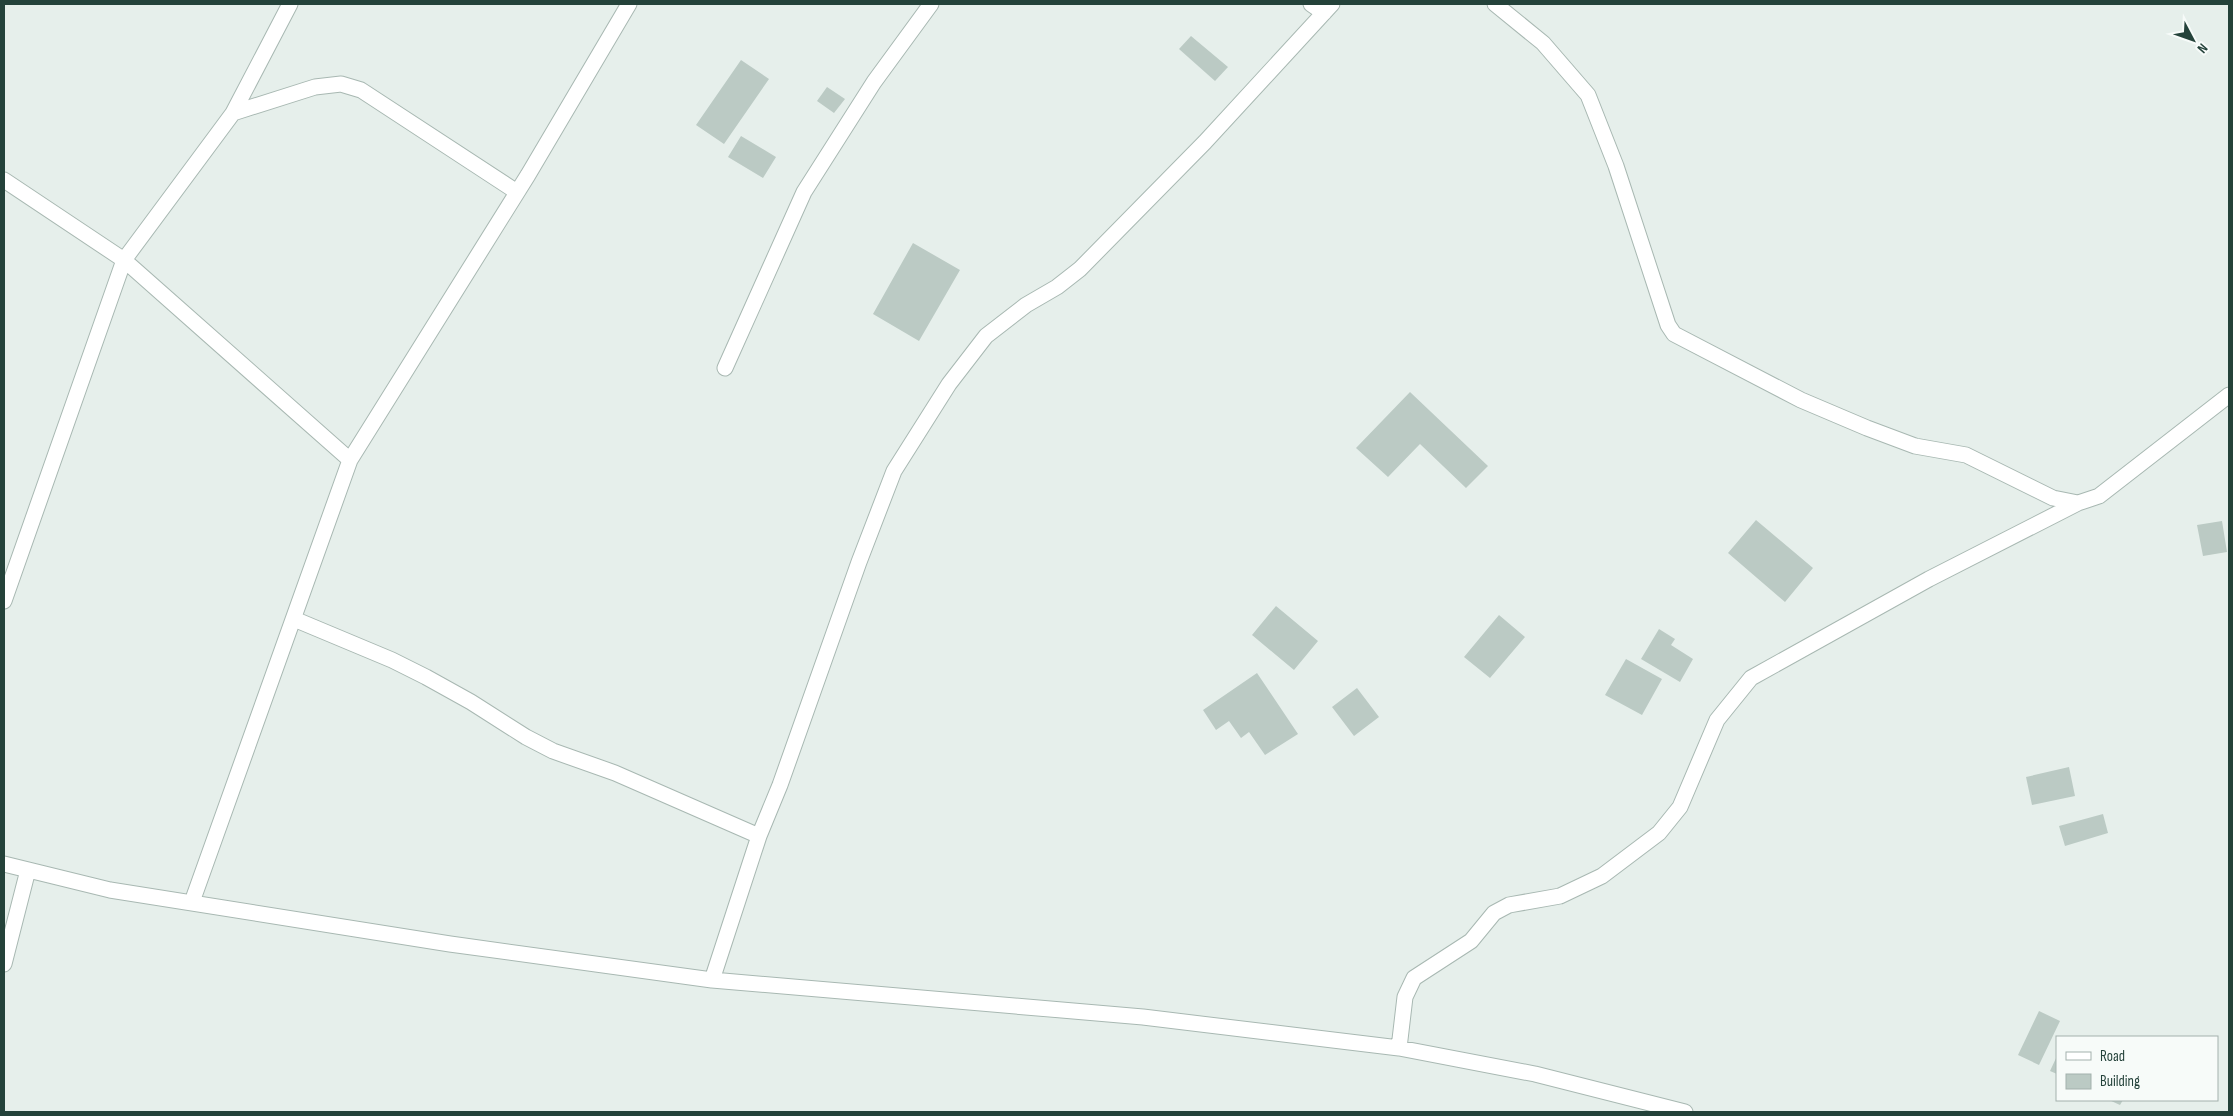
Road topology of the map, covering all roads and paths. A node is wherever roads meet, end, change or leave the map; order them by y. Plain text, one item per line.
1 (290, 4) edge
2 (629, 4) edge
3 (931, 4) edge
4 (1311, 4) edge
5 (1495, 4) edge
6 (1328, 9) edge
7 (233, 113) junction
8 (4, 180) edge
9 (517, 192) junction
10 (124, 260) junction
11 (725, 368) dead end
12 (2229, 395) edge
13 (350, 460) junction
14 (2078, 503) junction
15 (4, 601) edge
16 (294, 619) junction
17 (759, 836) junction
18 (4, 864) edge
19 (28, 870) junction
20 (192, 902) junction
21 (4, 964) edge
22 (712, 980) junction
23 (1399, 1048) junction
24 (1685, 1112) edge

1 - 7 street
2 - 9 street
3 - 11 street
4 - 6 street
5 - 14 street
6 - 17 street
7 - 9 street
7 - 10 street
8 - 10 street
9 - 13 street
10 - 13 street
10 - 15 street
12 - 14 street
13 - 16 street
14 - 23 street
16 - 17 street
16 - 20 street
17 - 22 street
18 - 19 street
19 - 20 street
19 - 21 street
20 - 22 street
22 - 23 street
23 - 24 street

